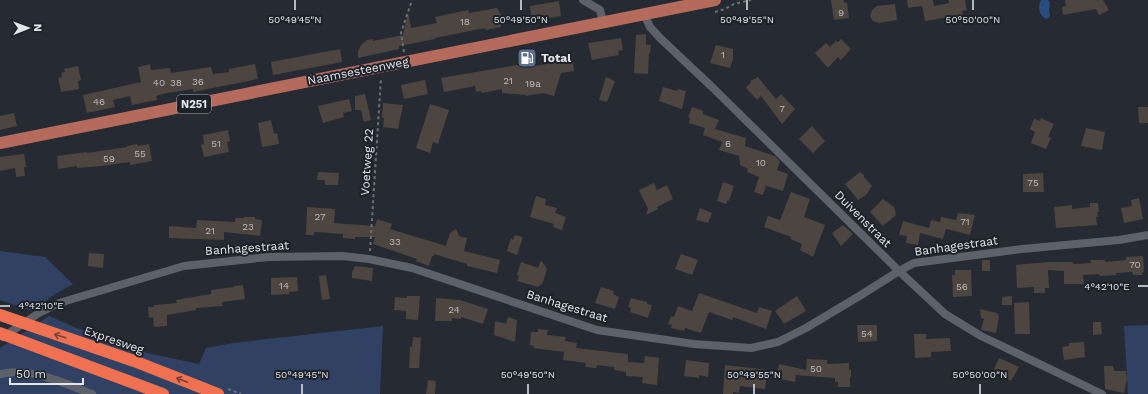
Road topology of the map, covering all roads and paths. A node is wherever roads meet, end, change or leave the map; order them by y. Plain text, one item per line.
1 (412, 0) edge
2 (715, 0) edge
3 (585, 1) edge
4 (644, 14) junction
5 (603, 22) junction
6 (406, 61) junction
7 (382, 66) junction
8 (0, 143) edge
9 (1148, 235) edge
10 (369, 259) junction
11 (898, 270) junction
12 (5, 317) edge
13 (0, 333) edge
14 (0, 339) edge
15 (0, 374) edge
16 (92, 394) edge
17 (163, 394) edge
18 (218, 394) edge
19 (1102, 394) edge

1 - 6 path
2 - 4 main road, Naamsesteenweg / N251
3 - 5 street
4 - 5 main road, Naamsesteenweg / N251
4 - 11 street, Duivenstraat
5 - 6 main road, Naamsesteenweg / N251
6 - 7 main road, Naamsesteenweg / N251
7 - 8 main road, Naamsesteenweg / N251
7 - 10 path, Voetweg 22
9 - 11 street, Banhagestraat
10 - 11 street, Banhagestraat
10 - 14 street, Banhagestraat
11 - 19 street, Duivenstraat
18 -> 12 highway, Expresweg
13 - 17 highway
15 - 16 street

